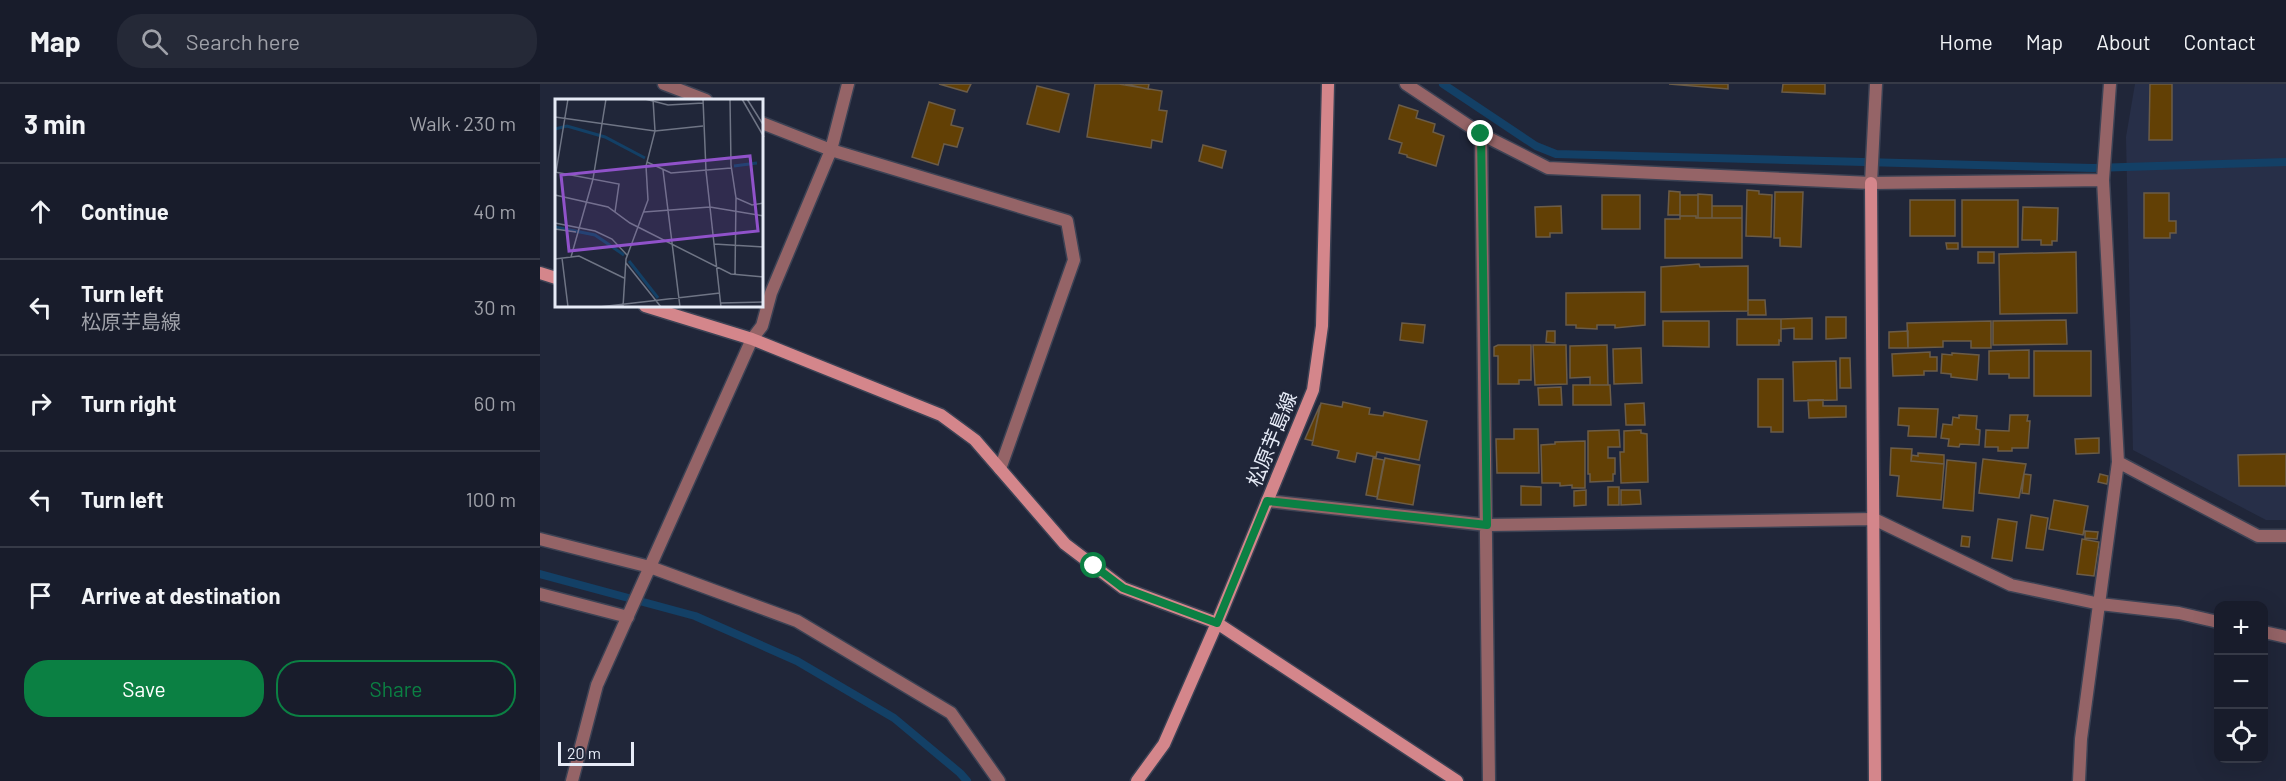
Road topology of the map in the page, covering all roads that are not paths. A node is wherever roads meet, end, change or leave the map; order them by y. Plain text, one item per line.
1 (664, 84) edge
2 (848, 84) edge
3 (1329, 84) edge
4 (1406, 84) edge
5 (1876, 84) edge
6 (2110, 84) edge
7 (703, 99) edge
8 (764, 124) edge
9 (1481, 134) junction
10 (831, 150) junction
11 (2103, 180) junction
12 (1871, 183) junction
13 (540, 273) edge
14 (555, 278) edge
15 (651, 308) edge
16 (752, 339) junction
17 (2118, 462) junction
18 (1000, 469) junction
19 (1267, 501) junction
20 (1874, 519) junction
21 (1487, 525) junction
22 (2286, 536) edge
23 (540, 539) edge
24 (650, 567) junction
25 (540, 594) edge
26 (2100, 604) junction
27 (630, 613) junction
28 (2214, 620) edge
29 (1217, 623) junction
30 (2268, 633) edge
31 (2286, 637) edge
32 (572, 781) edge
33 (999, 781) edge
34 (1137, 781) edge
35 (1457, 781) edge
36 (1489, 781) edge
37 (1875, 781) edge
38 (2079, 781) edge

1 - 7 street
2 - 10 street
3 - 19 street, 松原芋島線
4 - 9 street
5 - 12 street
6 - 11 street
8 - 10 street
9 - 12 street
9 - 21 street
10 - 16 street
10 - 18 street
11 - 12 street
11 - 17 street
12 - 20 street
13 - 14 street
15 - 16 street
16 - 18 street
16 - 24 street
17 - 22 street
17 - 26 street
18 - 29 street
19 - 21 street
19 - 29 street, 松原芋島線
20 - 21 street
20 - 26 street
20 - 37 street
21 - 36 street
23 - 24 street
24 - 27 street
24 - 33 street
25 - 27 street
26 - 28 street
26 - 38 street
27 - 32 street
29 - 34 street, 松原芋島線
29 - 35 street
30 - 31 street

